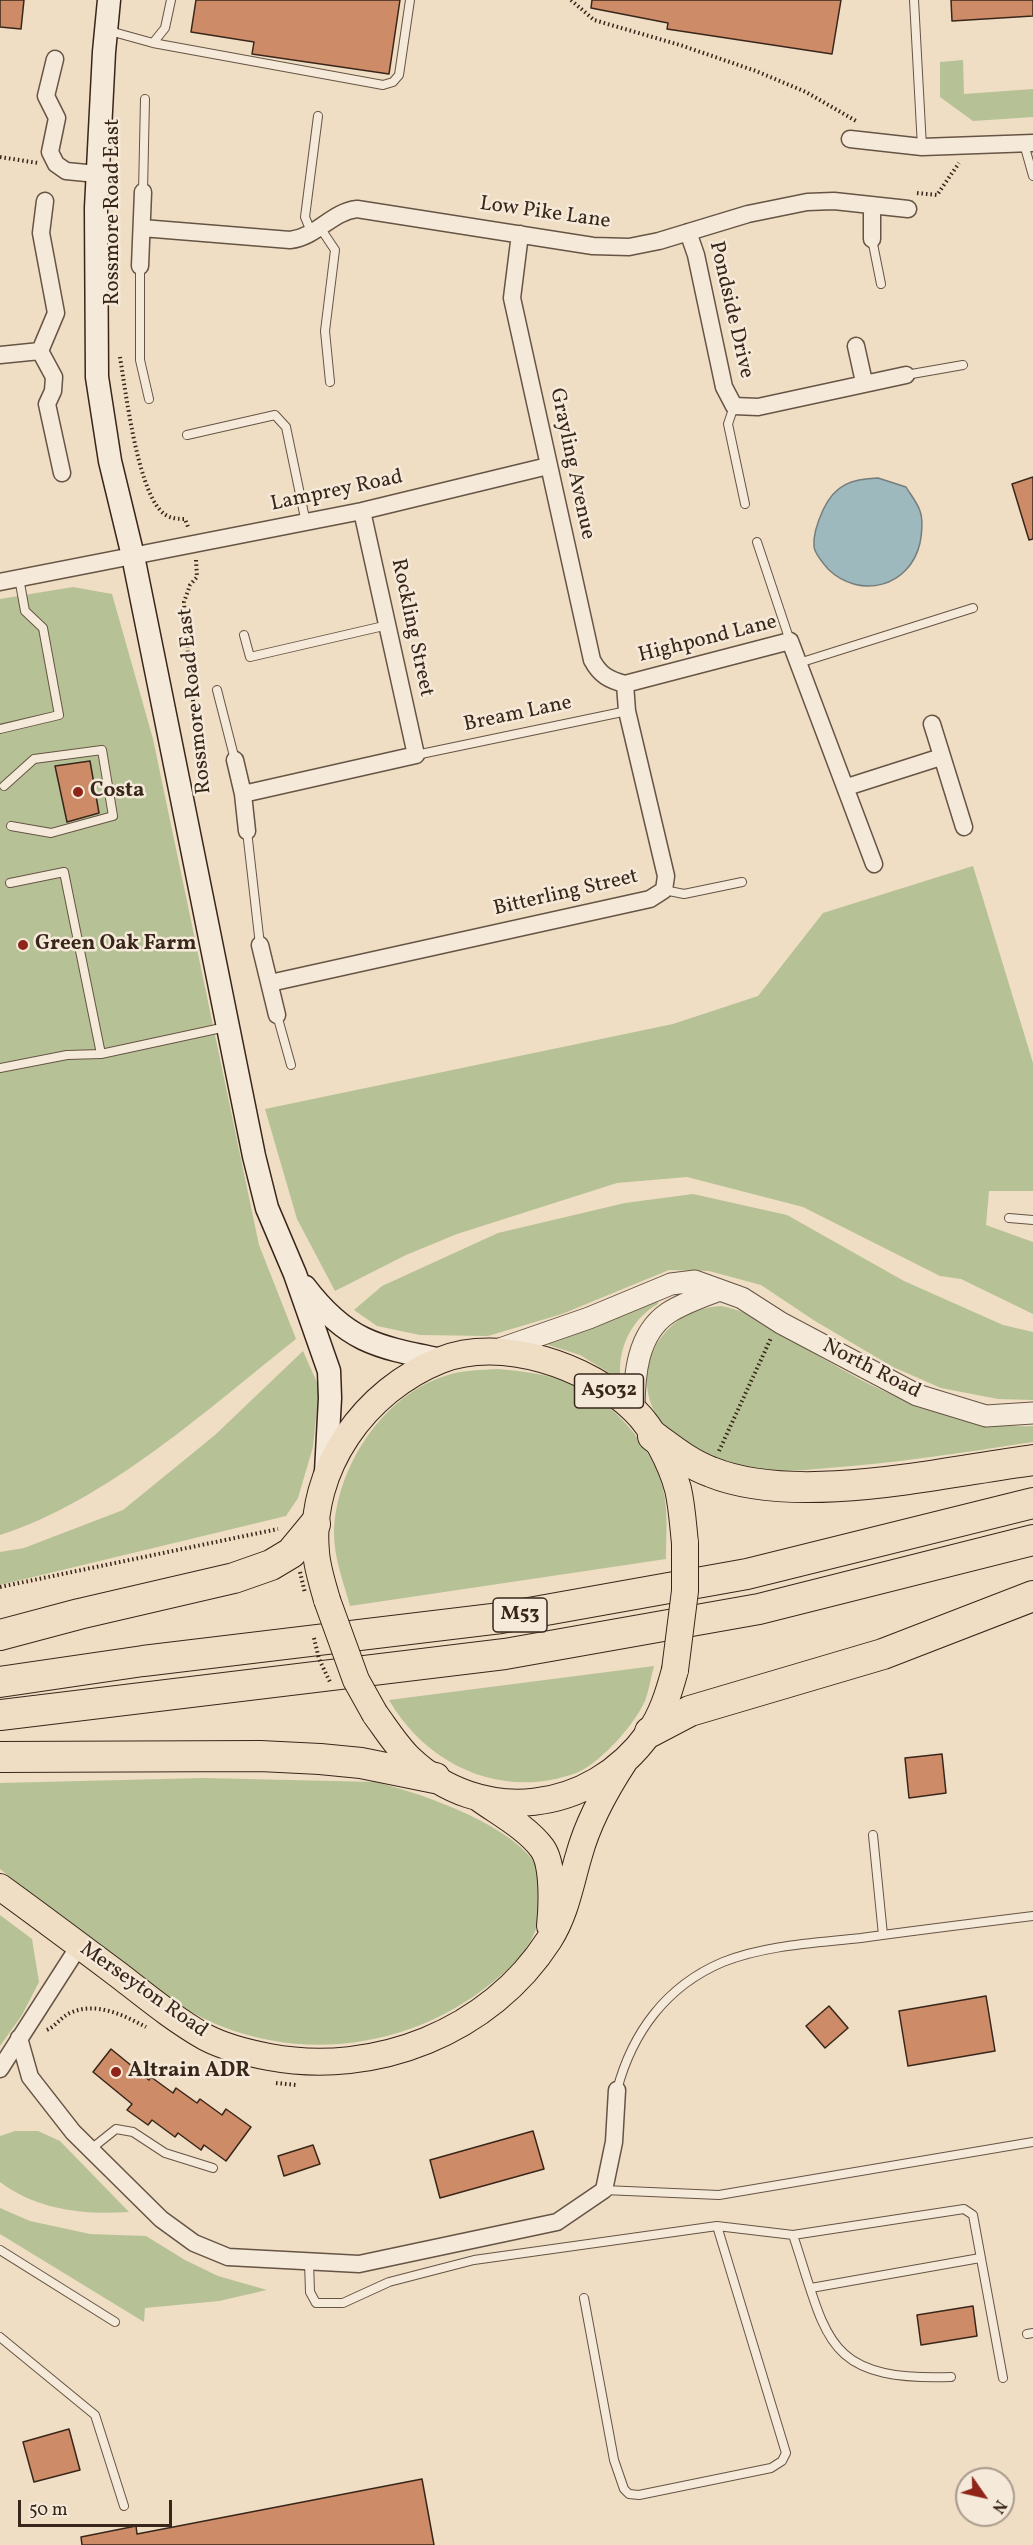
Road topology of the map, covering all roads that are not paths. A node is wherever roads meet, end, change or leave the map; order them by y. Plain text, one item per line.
1 (110, 0) edge
2 (171, 0) edge
3 (410, 0) edge
4 (914, 0) edge
5 (106, 30) junction
6 (153, 43) junction
7 (55, 59) dead end
8 (145, 99) dead end
9 (318, 116) dead end
10 (850, 139) dead end
11 (1028, 143) edge
12 (922, 147) junction
13 (98, 174) junction
14 (1033, 176) edge
15 (143, 192) joint
16 (45, 201) dead end
17 (873, 205) junction
18 (905, 209) road end
19 (142, 228) junction
20 (316, 232) junction
21 (688, 232) junction
22 (520, 234) junction
23 (872, 238) joint
24 (140, 266) joint
25 (881, 284) dead end
26 (856, 346) dead end
27 (40, 351) junction
28 (0, 355) edge
29 (963, 365) dead end
30 (906, 375) joint
31 (330, 382) dead end
32 (864, 382) junction
33 (149, 399) dead end
34 (734, 406) junction
35 (187, 435) dead end
36 (548, 466) junction
37 (62, 473) dead end
38 (744, 504) dead end
39 (362, 511) junction
40 (306, 523) junction
41 (758, 542) dead end
42 (133, 556) junction
43 (19, 578) junction
44 (0, 582) edge
45 (973, 608) dead end
46 (388, 624) junction
47 (244, 635) dead end
48 (790, 640) junction
49 (799, 663) junction
50 (625, 684) junction
51 (217, 690) dead end
52 (627, 711) junction
53 (932, 724) dead end
54 (0, 729) edge
55 (416, 755) junction
56 (941, 757) junction
57 (235, 760) joint
58 (4, 786) dead end
59 (847, 787) junction
60 (243, 794) junction
61 (11, 825) dead end
62 (964, 827) dead end
63 (247, 831) joint
64 (874, 864) dead end
65 (742, 882) dead end
66 (10, 883) dead end
67 (664, 890) junction
68 (260, 945) joint
69 (270, 983) junction
70 (276, 1015) joint
71 (227, 1027) junction
72 (101, 1054) junction
73 (291, 1065) dead end
74 (0, 1068) edge
75 (1009, 1218) dead end
76 (1033, 1220) edge
77 (719, 1290) junction
78 (307, 1296) junction
79 (493, 1352) junction
80 (442, 1359) junction
81 (634, 1410) junction
82 (1033, 1413) edge
83 (653, 1436) junction
84 (1033, 1460) edge
85 (326, 1473) junction
86 (1033, 1503) edge
87 (315, 1524) junction
88 (1033, 1540) edge
89 (1033, 1596) edge
90 (0, 1635) edge
91 (0, 1682) edge
92 (0, 1715) edge
93 (650, 1732) junction
94 (0, 1757) edge
95 (624, 1762) junction
96 (435, 1778) junction
97 (477, 1797) junction
98 (873, 1834) dead end
99 (0, 1887) edge
100 (1033, 1916) edge
101 (883, 1935) junction
102 (548, 1941) junction
103 (79, 1946) junction
104 (19, 2038) junction
105 (0, 2069) edge
106 (617, 2090) joint
107 (1033, 2142) edge
108 (91, 2149) junction
109 (213, 2168) dead end
110 (604, 2190) junction
111 (717, 2226) junction
112 (793, 2235) junction
113 (0, 2250) edge
114 (980, 2258) junction
115 (309, 2262) junction
116 (811, 2288) junction
117 (584, 2298) dead end
118 (115, 2322) dead end
119 (0, 2337) edge
120 (951, 2377) dead end
121 (1003, 2378) dead end
122 (124, 2506) dead end

1 - 5 main road, Rossmore Road East
2 - 6 lane
3 - 6 lane
4 - 12 lane
5 - 6 lane
5 - 13 main road, Rossmore Road East
7 - 13 street
8 - 15 lane
9 - 20 lane
10 - 12 street
11 - 12 street
11 - 14 lane
13 - 42 main road, Rossmore Road East
15 - 19 street
16 - 27 street
17 - 18 street, Low Pike Lane
17 - 21 street, Low Pike Lane
17 - 23 street
19 - 20 street
19 - 24 street
20 - 22 street, Low Pike Lane
20 - 31 lane
21 - 22 street, Low Pike Lane
21 - 34 street, Pondside Drive
22 - 36 street, Grayling Avenue
23 - 25 lane
24 - 33 lane
26 - 32 street
27 - 28 street
27 - 37 street
29 - 30 lane
30 - 32 street, Pondside Drive
32 - 34 street, Pondside Drive
34 - 38 lane
35 - 40 lane
36 - 39 street, Lamprey Road
36 - 50 street, Grayling Avenue
39 - 40 street, Lamprey Road
39 - 46 street, Rockling Street
40 - 42 street, Lamprey Road
41 - 48 lane
42 - 43 street, Lamprey Road
42 - 71 main road, Rossmore Road East
43 - 44 street, Lamprey Road
43 - 54 lane
45 - 49 lane
46 - 47 lane
46 - 55 street, Rockling Street
48 - 49 street, Highpond Lane
48 - 50 street, Highpond Lane
49 - 59 street, Highpond Lane
50 - 52 street, Bitterling Street
51 - 57 lane
52 - 55 lane, Bream Lane
52 - 67 street, Bitterling Street
53 - 56 street
55 - 60 street
56 - 59 street
56 - 62 street
57 - 60 street
58 - 61 lane
59 - 64 street, Highpond Lane
60 - 63 street
63 - 68 lane
65 - 67 lane
66 - 72 lane
67 - 69 street, Bitterling Street
68 - 69 street
69 - 70 street
70 - 73 lane
71 - 72 lane
71 - 78 main road, Rossmore Road East
72 - 74 lane
75 - 76 lane
77 - 79 street, North Road
77 - 81 street
77 - 82 street, North Road
78 - 80 main road, Rossmore Road East
78 - 85 main road, Rossmore Road East
79 - 80 main road, A5032
79 - 81 main road, A5032
80 - 85 main road, A5032
81 - 83 main road, A5032
83 - 84 highway
83 - 93 main road, A5032, bridge
85 - 87 main road, A5032
86 - 91 highway, M53
87 - 90 highway
87 - 96 main road, A5032, bridge
88 - 92 highway, M53
89 - 93 highway
93 - 95 main road, A5032
94 - 96 highway
95 - 97 main road, A5032
95 - 102 main road, Merseyton Road / A5032
96 - 97 main road, A5032
97 - 102 main road, Merseyton Road / A5032
98 - 101 lane
99 - 103 main road, Merseyton Road / A5032
100 - 101 lane
101 - 106 lane
102 - 103 main road, Merseyton Road / A5032
103 - 104 street
104 - 105 street
104 - 108 street
106 - 110 street
107 - 110 lane
108 - 109 lane
108 - 115 street
110 - 115 street
111 - 112 lane
111 - 115 lane
111 - 117 lane
112 - 114 lane
112 - 116 lane
113 - 118 lane
114 - 116 lane
114 - 121 lane
116 - 120 lane
119 - 122 lane

